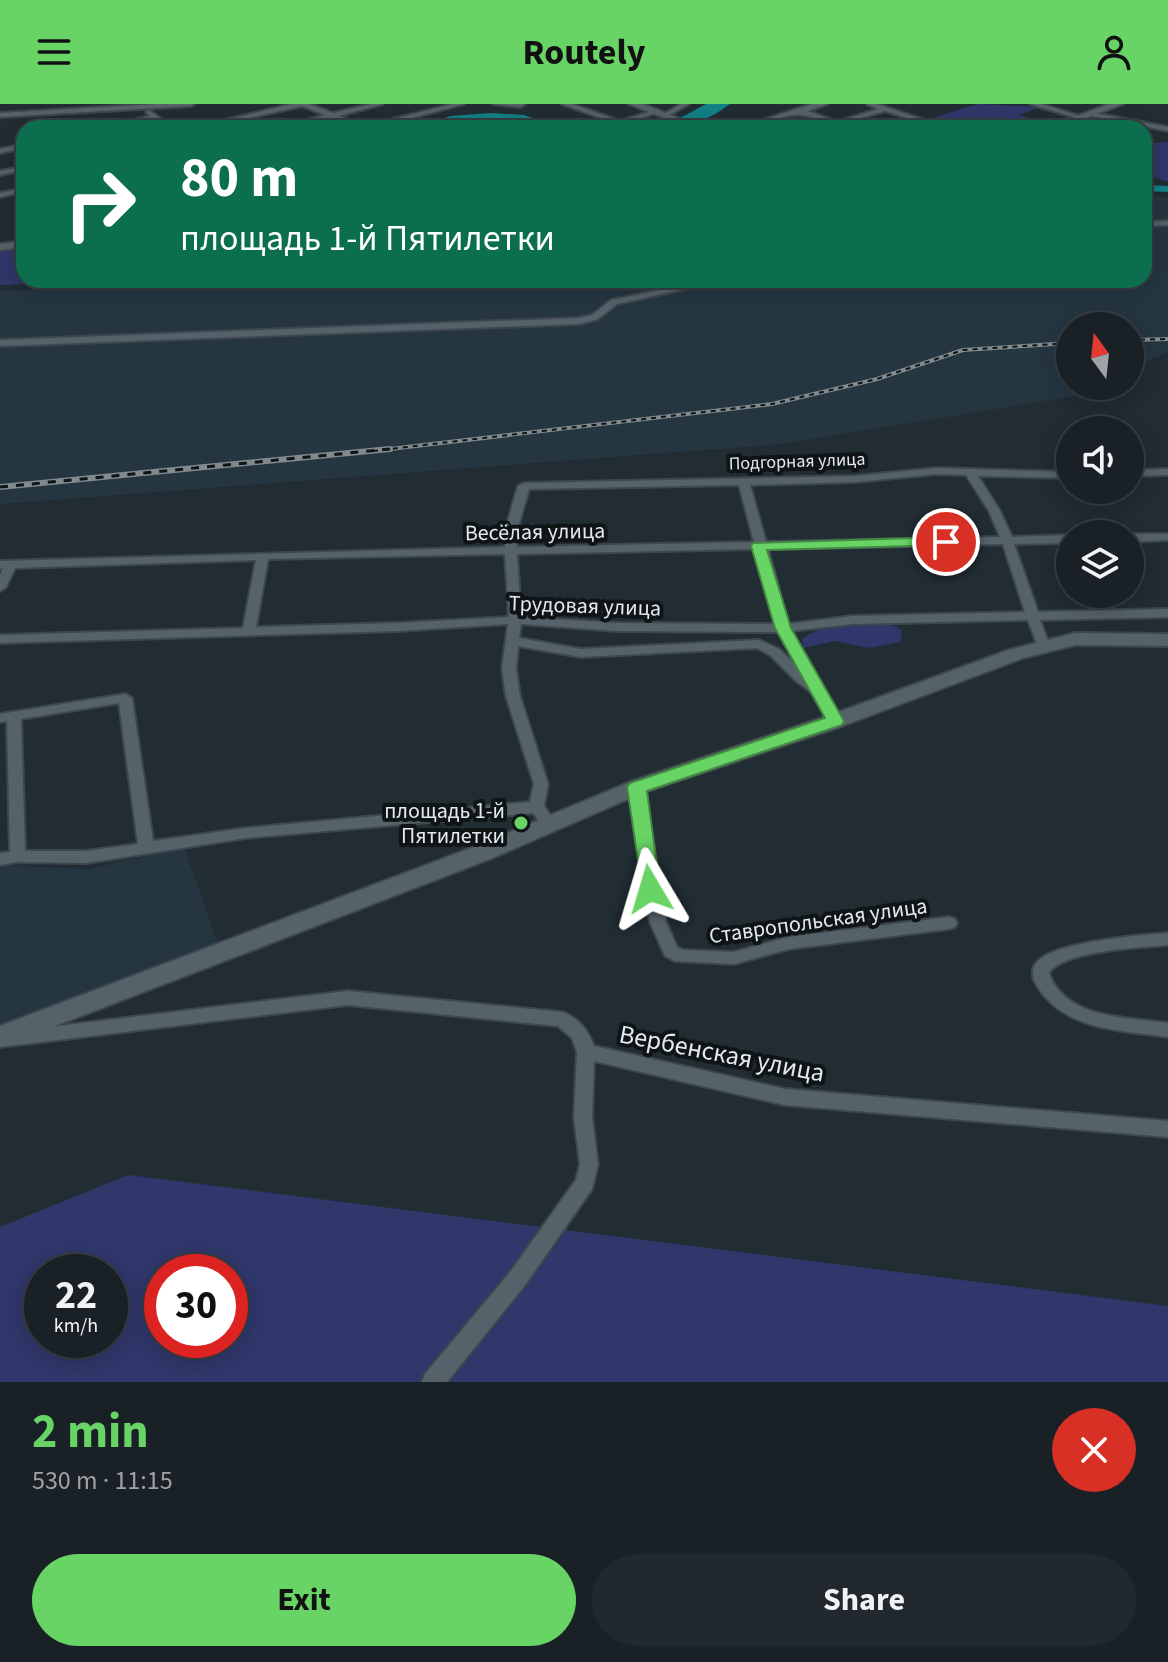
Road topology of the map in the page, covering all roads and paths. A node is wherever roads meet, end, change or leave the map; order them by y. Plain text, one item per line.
1 (191, 104) edge
2 (302, 104) edge
3 (380, 104) edge
4 (461, 104) edge
5 (498, 104) edge
6 (520, 104) edge
7 (565, 104) edge
8 (634, 104) edge
9 (686, 104) edge
10 (778, 104) edge
11 (822, 104) edge
12 (870, 104) edge
13 (1033, 104) edge
14 (1118, 104) edge
15 (147, 106) edge
16 (885, 109) junction
17 (798, 111) junction
18 (660, 114) junction
19 (0, 115) edge
20 (334, 115) junction
21 (1085, 116) junction
22 (153, 117) junction
23 (140, 120) edge
24 (158, 120) edge
25 (231, 120) edge
26 (314, 120) edge
27 (346, 120) edge
28 (397, 120) edge
29 (606, 120) edge
30 (633, 120) edge
31 (676, 120) edge
32 (768, 120) edge
33 (824, 120) edge
34 (848, 120) edge
35 (919, 120) edge
36 (1073, 120) edge
37 (1111, 120) edge
38 (683, 288) edge
39 (0, 343) edge
40 (969, 471) junction
41 (1168, 472) edge
42 (1144, 473) edge
43 (1056, 474) edge
44 (744, 482) junction
45 (1168, 537) edge
46 (1144, 538) edge
47 (1056, 539) edge
48 (1008, 541) junction
49 (758, 546) junction
50 (510, 552) junction
51 (263, 556) junction
52 (5, 565) edge
53 (0, 587) edge
54 (1168, 613) edge
55 (1031, 615) junction
56 (515, 620) junction
57 (783, 628) junction
58 (249, 631) junction
59 (0, 639) edge
60 (1168, 640) edge
61 (512, 641) junction
62 (1044, 647) junction
63 (815, 689) junction
64 (7, 717) edge
65 (835, 721) junction
66 (637, 787) junction
67 (543, 816) junction
68 (146, 848) junction
69 (18, 856) junction
70 (0, 859) edge
71 (949, 923) dead end
72 (1168, 939) edge
73 (1168, 1030) edge
74 (0, 1038) edge
75 (586, 1052) junction
76 (1168, 1129) edge
77 (433, 1382) edge

1 - 15 street
2 - 20 street
2 - 25 street
3 - 20 street
4 - 28 street
5 - 6 main road
7 - 29 street
8 - 18 main road
9 - 18 street
10 - 17 main road
11 - 17 main road
12 - 16 street
13 - 21 street
14 - 21 main road
15 - 19 street
15 - 22 street
16 - 34 street
16 - 35 street
17 - 32 main road
17 - 33 main road
18 - 30 street
18 - 31 main road
20 - 26 street
20 - 27 street
21 - 36 main road
21 - 37 street
22 - 23 street
22 - 24 street
38 - 39 street
40 - 43 street, Подгорная улица
40 - 44 street, Подгорная улица
40 - 48 street
41 - 42 street
44 - 49 street
44 - 50 street, Подгорная улица
45 - 46 street
47 - 48 street, Весёлая улица
48 - 49 street, Весёлая улица
48 - 55 street
49 - 50 street, Весёлая улица
49 - 57 street
50 - 51 street, Весёлая улица
50 - 56 street
51 - 52 street, Весёлая улица
51 - 58 street
52 - 53 street
54 - 55 street, Трудовая улица
55 - 57 street, Трудовая улица
55 - 62 street
56 - 57 street, Трудовая улица
56 - 58 street, Трудовая улица
56 - 61 street
57 - 63 street
58 - 59 street, Трудовая улица
60 - 62 main road
61 - 63 street
61 - 67 street
62 - 65 main road
63 - 65 street
64 - 68 street
64 - 69 street
65 - 66 main road
66 - 67 main road
66 - 71 street, Ставропольская улица
67 - 68 street
67 - 74 main road
68 - 69 street
69 - 70 street
72 - 73 street
74 - 75 street, Вербенская улица
75 - 76 street, Вербенская улица
75 - 77 street

